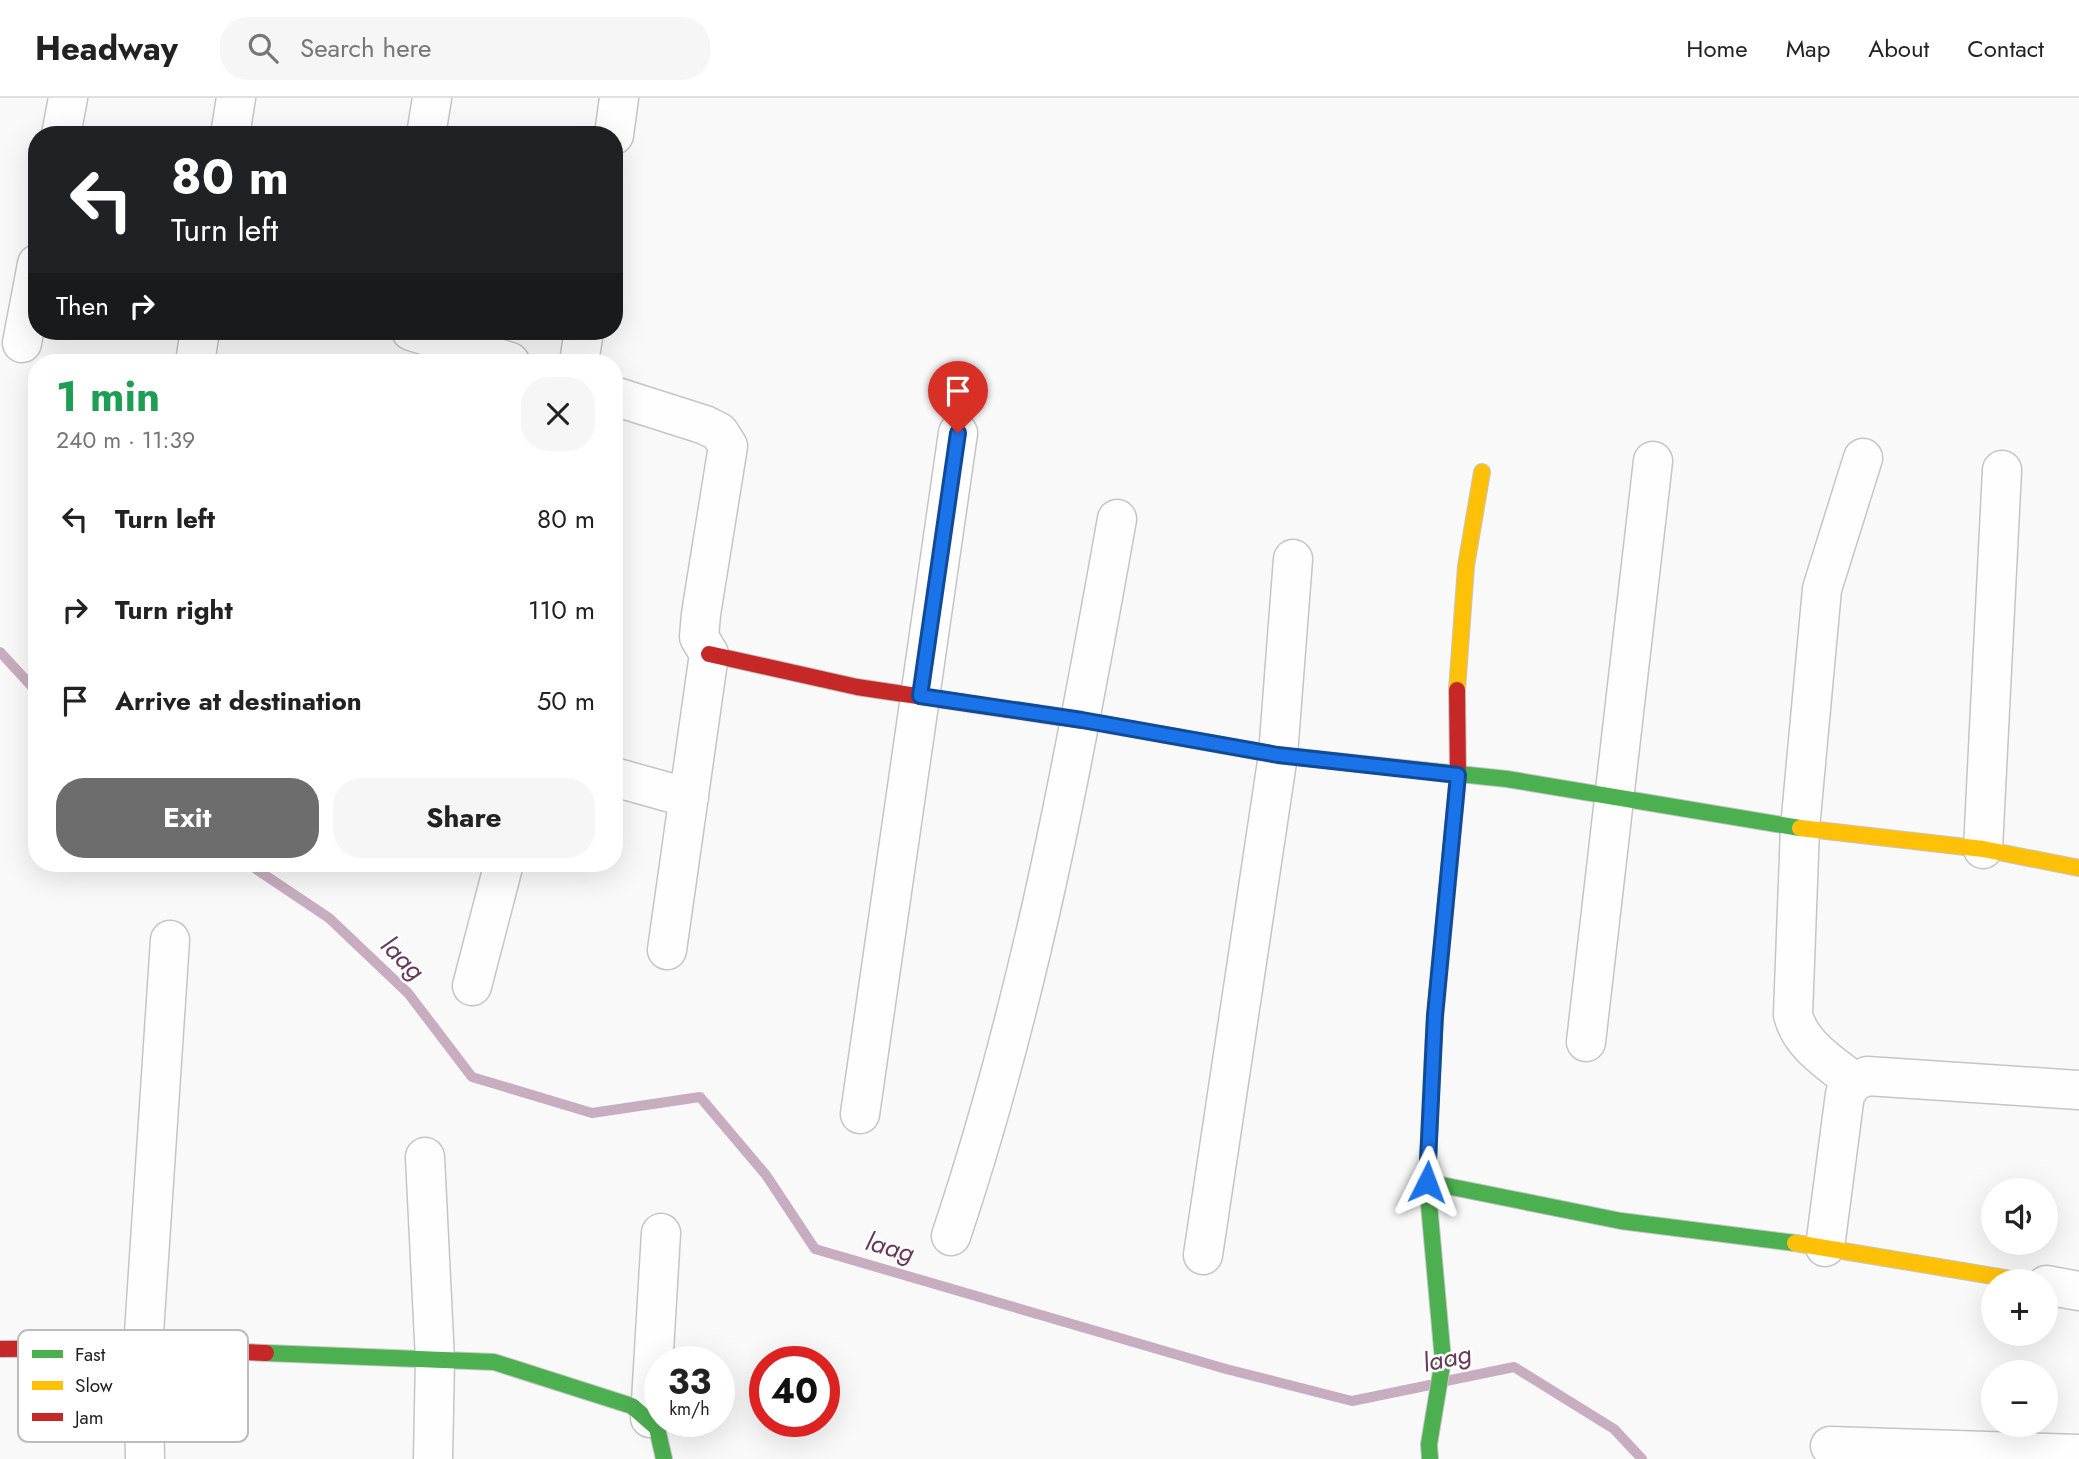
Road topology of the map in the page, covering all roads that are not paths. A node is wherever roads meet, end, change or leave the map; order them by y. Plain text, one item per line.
1 (68, 98) edge
2 (236, 98) edge
3 (432, 98) edge
4 (620, 98) edge
5 (63, 126) edge
6 (231, 126) edge
7 (427, 126) edge
8 (615, 126) edge
9 (28, 311) edge
10 (415, 342) edge
11 (22, 343) dead end
12 (472, 354) edge
13 (623, 399) edge
14 (958, 433) dead end
15 (1863, 458) dead end
16 (1653, 461) dead end
17 (2002, 470) dead end
18 (1482, 472) dead end
19 (1117, 519) dead end
20 (1293, 559) dead end
21 (709, 654) junction
22 (920, 696) junction
23 (1082, 720) junction
24 (1278, 755) junction
25 (1458, 775) junction
26 (623, 780) edge
27 (1617, 796) junction
28 (689, 798) junction
29 (1800, 828) junction
30 (1983, 849) junction
31 (2079, 868) edge
32 (502, 872) edge
33 (170, 940) dead end
34 (667, 950) dead end
35 (472, 986) dead end
36 (1586, 1042) dead end
37 (1854, 1082) junction
38 (2079, 1090) edge
39 (860, 1114) dead end
40 (425, 1157) dead end
41 (1427, 1182) junction
42 (661, 1233) dead end
43 (951, 1237) dead end
44 (1825, 1247) junction
45 (1203, 1255) dead end
46 (1981, 1274) edge
47 (2058, 1287) edge
48 (2079, 1291) edge
49 (144, 1330) edge
50 (654, 1346) edge
51 (0, 1349) edge
52 (18, 1349) edge
53 (248, 1352) edge
54 (435, 1360) junction
55 (644, 1414) edge
56 (662, 1437) edge
57 (1830, 1446) dead end
58 (1429, 1452) edge
59 (2079, 1454) edge
60 (433, 1459) edge
61 (664, 1459) edge

1 - 5 street
2 - 6 street
3 - 7 street
4 - 8 street
9 - 11 street
10 - 12 street
13 - 21 street
14 - 22 street
15 - 29 street
16 - 27 street
17 - 30 street
18 - 25 street
19 - 23 street
20 - 24 street
21 - 22 street
21 - 28 street
22 - 23 street
22 - 39 street
23 - 24 street
23 - 43 street
24 - 25 street
24 - 45 street
25 - 27 street
25 - 41 street
26 - 28 street
27 - 29 street
27 - 36 street
28 - 34 street
29 - 30 street
29 - 37 street
30 - 31 street
32 - 35 street
33 - 49 street
37 - 38 street
37 - 44 street
40 - 54 street
41 - 44 street
41 - 58 street
42 - 50 street
44 - 46 street
47 - 48 street
51 - 52 street
53 - 54 street
54 - 55 street
54 - 60 street
56 - 61 street
57 - 59 street

